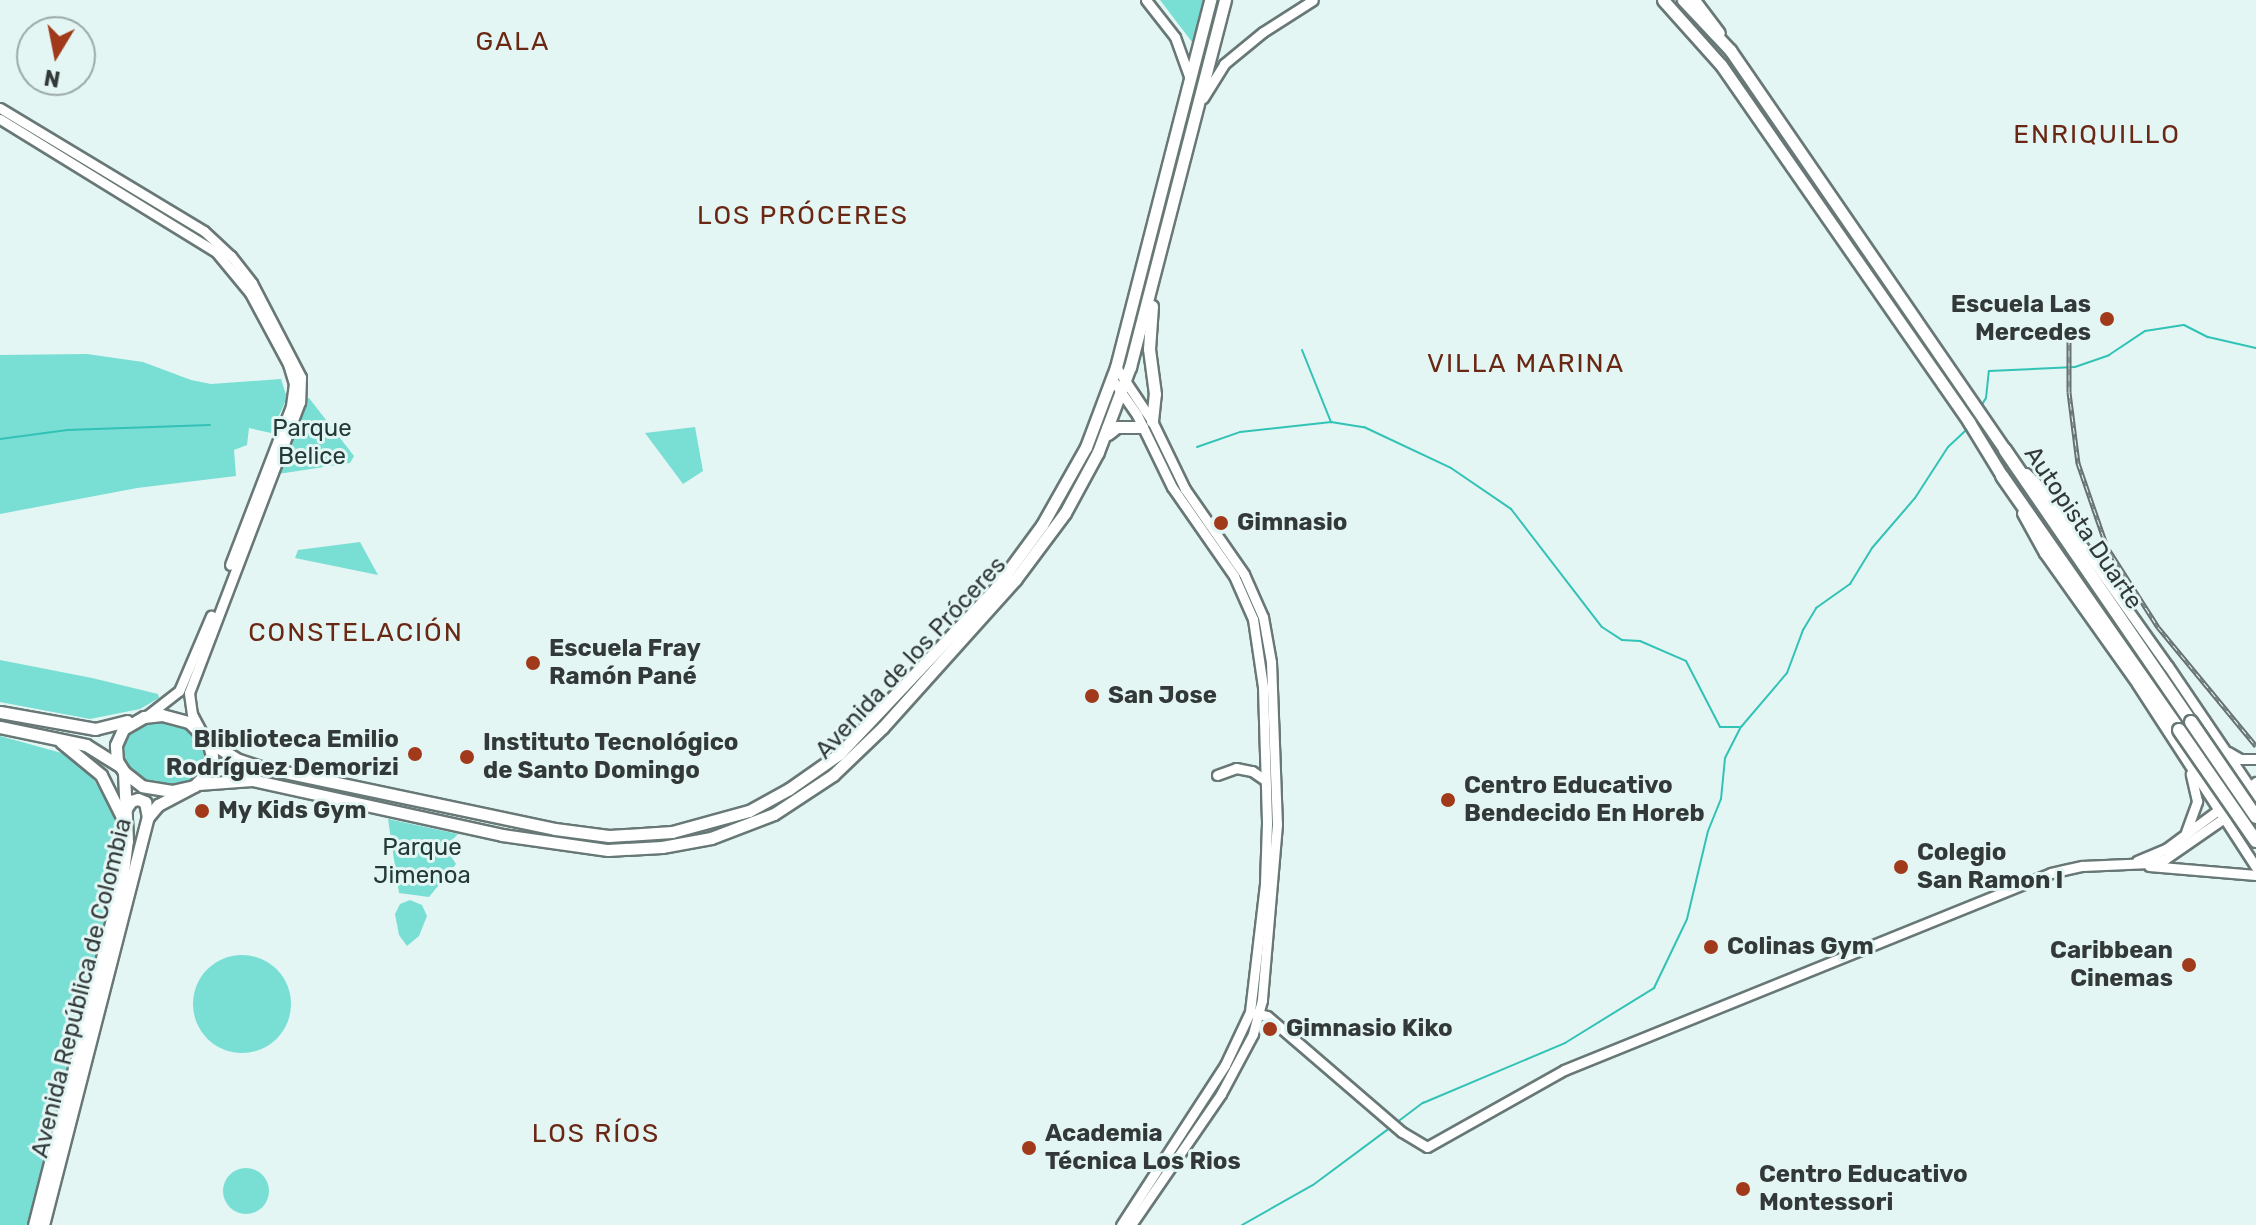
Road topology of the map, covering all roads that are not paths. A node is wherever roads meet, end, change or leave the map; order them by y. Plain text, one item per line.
1 (1146, 0) edge
2 (1210, 0) edge
3 (1225, 0) edge
4 (1313, 0) edge
5 (1663, 0) edge
6 (1683, 0) edge
7 (1694, 0) edge
8 (1730, 50) junction
9 (1190, 83) junction
10 (0, 108) edge
11 (1197, 112) junction
12 (0, 119) edge
13 (1154, 281) junction
14 (1114, 373) junction
15 (296, 376) junction
16 (1127, 379) junction
17 (1122, 393) junction
18 (1147, 424) junction
19 (1103, 441) junction
20 (2005, 450) junction
21 (2002, 476) junction
22 (1181, 492) junction
23 (0, 712) edge
24 (140, 719) junction
25 (2185, 726) junction
26 (0, 727) edge
27 (99, 729) junction
28 (206, 737) junction
29 (53, 738) junction
30 (86, 745) junction
31 (2225, 750) junction
32 (229, 755) junction
33 (2185, 756) junction
34 (2256, 759) edge
35 (123, 770) junction
36 (1217, 775) dead end
37 (231, 779) junction
38 (1265, 780) junction
39 (196, 785) junction
40 (2254, 790) edge
41 (125, 810) junction
42 (2222, 814) junction
43 (148, 817) junction
44 (2256, 817) edge
45 (125, 825) junction
46 (2186, 833) junction
47 (2256, 841) edge
48 (2134, 863) junction
49 (2256, 867) edge
50 (2256, 875) edge
51 (1255, 1012) junction
52 (34, 1225) edge
53 (43, 1225) edge
54 (1121, 1225) edge
55 (1131, 1225) edge

1 - 9 main road
2 - 9 main road, Avenida de los Próceres
3 - 11 main road, Avenida de los Próceres
4 - 11 main road
5 - 21 main road
6 - 8 main road
7 - 8 main road
8 - 20 main road
9 - 14 main road, Avenida de los Próceres
10 - 15 main road
11 - 13 main road, Avenida de los Próceres
12 - 15 main road
13 - 16 main road, Avenida de los Próceres
13 - 18 main road
14 - 16 main road
14 - 17 main road
14 - 32 main road, Avenida de los Próceres
15 - 24 main road
15 - 28 main road
16 - 17 main road, Avenida de los Próceres
16 - 18 main road
17 - 18 main road
17 - 19 main road, Avenida de los Próceres
18 - 19 main road
18 - 22 main road
19 - 37 main road, Avenida de los Próceres
20 - 25 highway, Autopista Duarte
20 - 31 main road, Autopista Duarte
21 - 25 highway, Autopista Duarte
21 - 33 main road
22 - 38 main road
22 - 51 main road
23 - 27 main road
24 - 27 main road
24 - 28 main road
24 - 35 main road
25 - 44 highway, Autopista Duarte, bridge
25 - 47 highway, Autopista Duarte, bridge
26 - 29 main road
27 - 30 main road
28 - 32 main road, Avenida de los Próceres
28 - 39 main road
29 - 30 main road
29 - 45 main road
30 - 35 main road
31 - 34 main road
31 - 40 main road, Autopista Duarte
32 - 37 main road
33 - 42 main road
33 - 46 main road
35 - 39 main road
35 - 41 main road, Avenida República de Colombia
36 - 38 main road
37 - 39 main road, Avenida de los Próceres
38 - 51 main road
39 - 43 main road, Avenida República de Colombia
40 - 42 main road
41 - 43 main road
41 - 45 main road, Avenida República de Colombia
42 - 46 main road
42 - 48 main road
42 - 49 main road
43 - 53 main road, Avenida República de Colombia
45 - 52 main road, Avenida República de Colombia
46 - 48 main road
48 - 50 main road
48 - 51 main road
51 - 54 main road
51 - 55 main road

